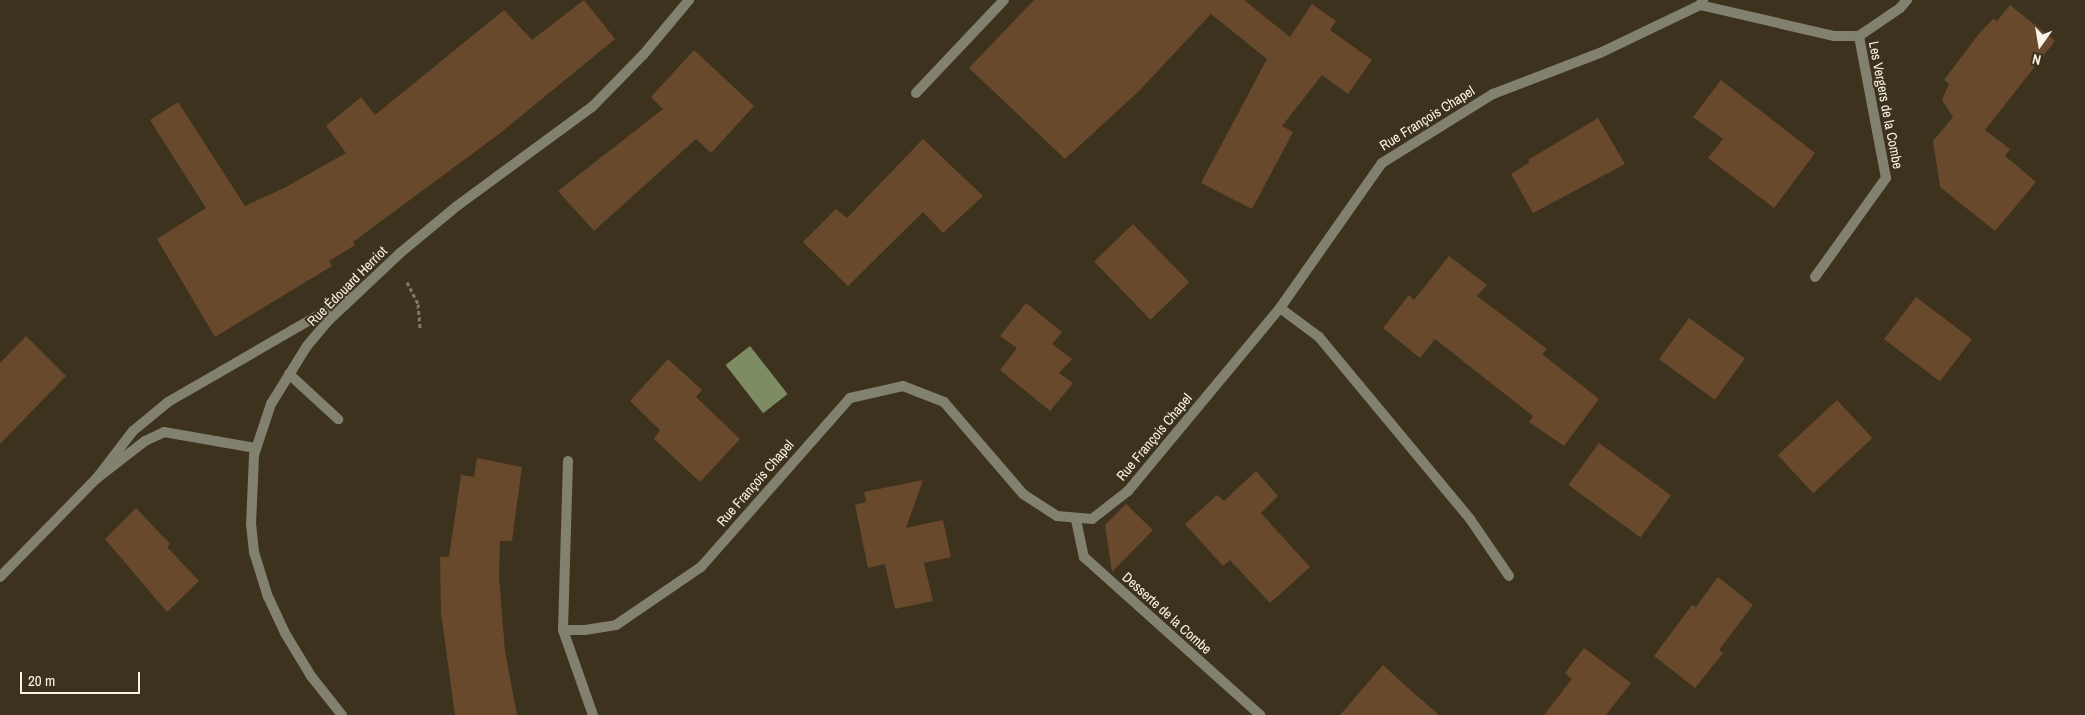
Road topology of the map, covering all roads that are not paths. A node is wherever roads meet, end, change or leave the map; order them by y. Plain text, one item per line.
1 (689, 0) edge
2 (1004, 0) edge
3 (1907, 0) edge
4 (1701, 3) edge
5 (1858, 36) junction
6 (916, 93) dead end
7 (1815, 277) dead end
8 (355, 295) junction
9 (1280, 308) junction
10 (289, 374) junction
11 (338, 419) dead end
12 (256, 448) junction
13 (568, 461) dead end
14 (96, 480) junction
15 (1076, 520) junction
16 (1509, 576) dead end
17 (0, 577) edge
18 (564, 630) junction
19 (342, 715) edge
20 (593, 715) edge
21 (1260, 715) edge

1 - 8 street, Rue Édouard Herriot
2 - 6 street
3 - 5 street, Les Vergers de la Combe
4 - 5 street, Les Vergers de la Combe
4 - 9 street, Rue François Chapel
5 - 7 street, Les Vergers de la Combe
8 - 10 street, Rue Édouard Herriot
8 - 14 street
9 - 15 street, Rue François Chapel
9 - 16 street
10 - 11 street
10 - 12 street, Rue Édouard Herriot
12 - 14 street
12 - 19 street, Rue Édouard Herriot
13 - 18 street
14 - 17 street
15 - 18 street, Rue François Chapel
15 - 21 street, Desserte de la Combe
18 - 20 street

